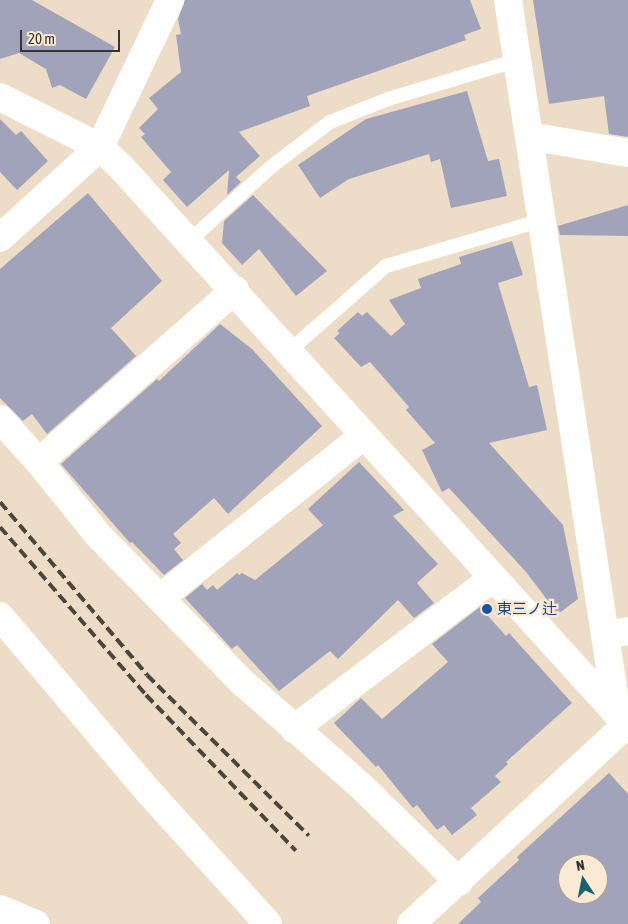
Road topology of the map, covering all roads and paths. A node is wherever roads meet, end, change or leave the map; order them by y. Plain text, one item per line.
1 (171, 0) edge
2 (508, 0) edge
3 (518, 60) junction
4 (0, 97) edge
5 (530, 136) junction
6 (100, 147) junction
7 (628, 153) edge
8 (542, 220) junction
9 (0, 238) edge
10 (189, 241) junction
11 (235, 290) junction
12 (288, 352) junction
13 (0, 419) edge
14 (364, 435) junction
15 (39, 462) junction
16 (493, 578) junction
17 (160, 598) junction
18 (0, 616) edge
19 (617, 633) edge
20 (624, 721) edge
21 (294, 729) junction
22 (459, 882) junction
23 (0, 909) edge
24 (36, 924) edge
25 (268, 924) edge
26 (411, 924) edge

1 - 6 street
2 - 3 street
3 - 5 street
3 - 10 lane
4 - 6 street
5 - 7 street
5 - 8 street
6 - 9 street
6 - 10 street
8 - 12 lane
8 - 19 street
10 - 11 street
11 - 12 street
11 - 15 street
12 - 14 street
13 - 15 street
14 - 16 street
14 - 17 street
15 - 17 street
16 - 20 street
16 - 21 street
17 - 21 street
18 - 25 street
19 - 20 street
20 - 22 street
21 - 22 street
22 - 26 street
23 - 24 street

